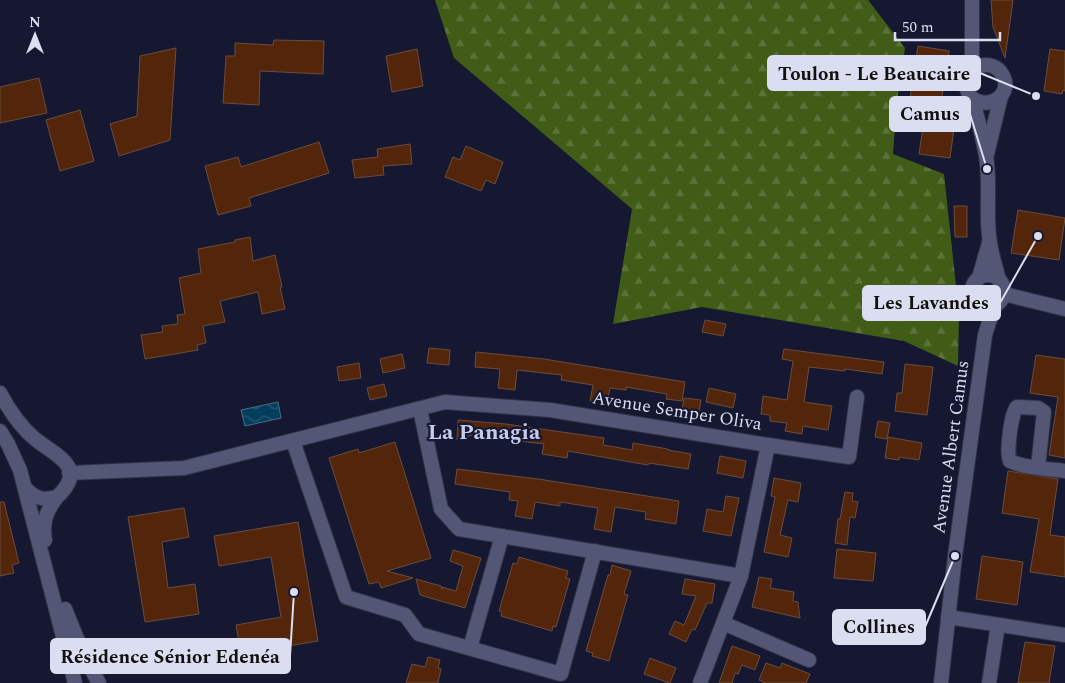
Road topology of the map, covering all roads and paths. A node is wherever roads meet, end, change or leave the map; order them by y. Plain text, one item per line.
1 (972, 0) edge
2 (973, 26) junction
3 (987, 64) junction
4 (972, 70) junction
5 (969, 95) junction
6 (1001, 96) junction
7 (986, 158) junction
8 (989, 242) junction
9 (979, 278) junction
10 (999, 280) junction
11 (1004, 294) junction
12 (979, 304) junction
13 (994, 306) junction
14 (1065, 309) edge
15 (985, 336) junction
16 (0, 393) edge
17 (857, 396) dead end
18 (420, 409) junction
19 (0, 431) edge
20 (293, 441) junction
21 (768, 444) junction
22 (1038, 467) dead end
23 (1065, 471) edge
24 (69, 473) junction
25 (26, 489) junction
26 (56, 497) junction
27 (502, 536) junction
28 (595, 552) junction
29 (741, 576) junction
30 (948, 617) junction
31 (723, 623) junction
32 (998, 625) junction
33 (1065, 635) edge
34 (64, 636) junction
35 (470, 648) junction
36 (810, 660) dead end
37 (75, 683) edge
38 (82, 683) edge
39 (99, 683) edge
40 (700, 683) edge
41 (941, 683) edge
42 (990, 683) edge

1 - 2 street
2 - 3 street
2 - 4 street
3 - 4 street
3 - 6 street
4 - 5 street
5 - 6 street
5 - 7 street
6 - 7 street
7 - 8 street
8 - 9 street
8 - 10 street
9 - 10 street
9 - 12 street
10 - 11 street
11 - 13 street
11 - 14 street
12 - 13 street
12 - 15 street, Avenue Albert Camus
13 - 15 street, Avenue Albert Camus
15 - 30 street, Avenue Albert Camus
16 - 24 street
17 - 21 street
18 - 20 street, Avenue Semper Oliva
18 - 21 street, Avenue Semper Oliva
18 - 27 street
19 - 25 street
20 - 24 street, Avenue Semper Oliva
20 - 35 street
21 - 29 street, Avenue Semper Oliva
22 - 23 street
24 - 26 street
25 - 26 street
25 - 34 street
26 - 39 street
27 - 28 street
27 - 35 street
28 - 29 street
28 - 35 street
29 - 31 street, Avenue Semper Oliva
30 - 32 street
30 - 41 street, Avenue Albert Camus
31 - 36 street
31 - 40 street, Avenue Semper Oliva
32 - 33 street
32 - 42 street
34 - 37 street
34 - 38 street

